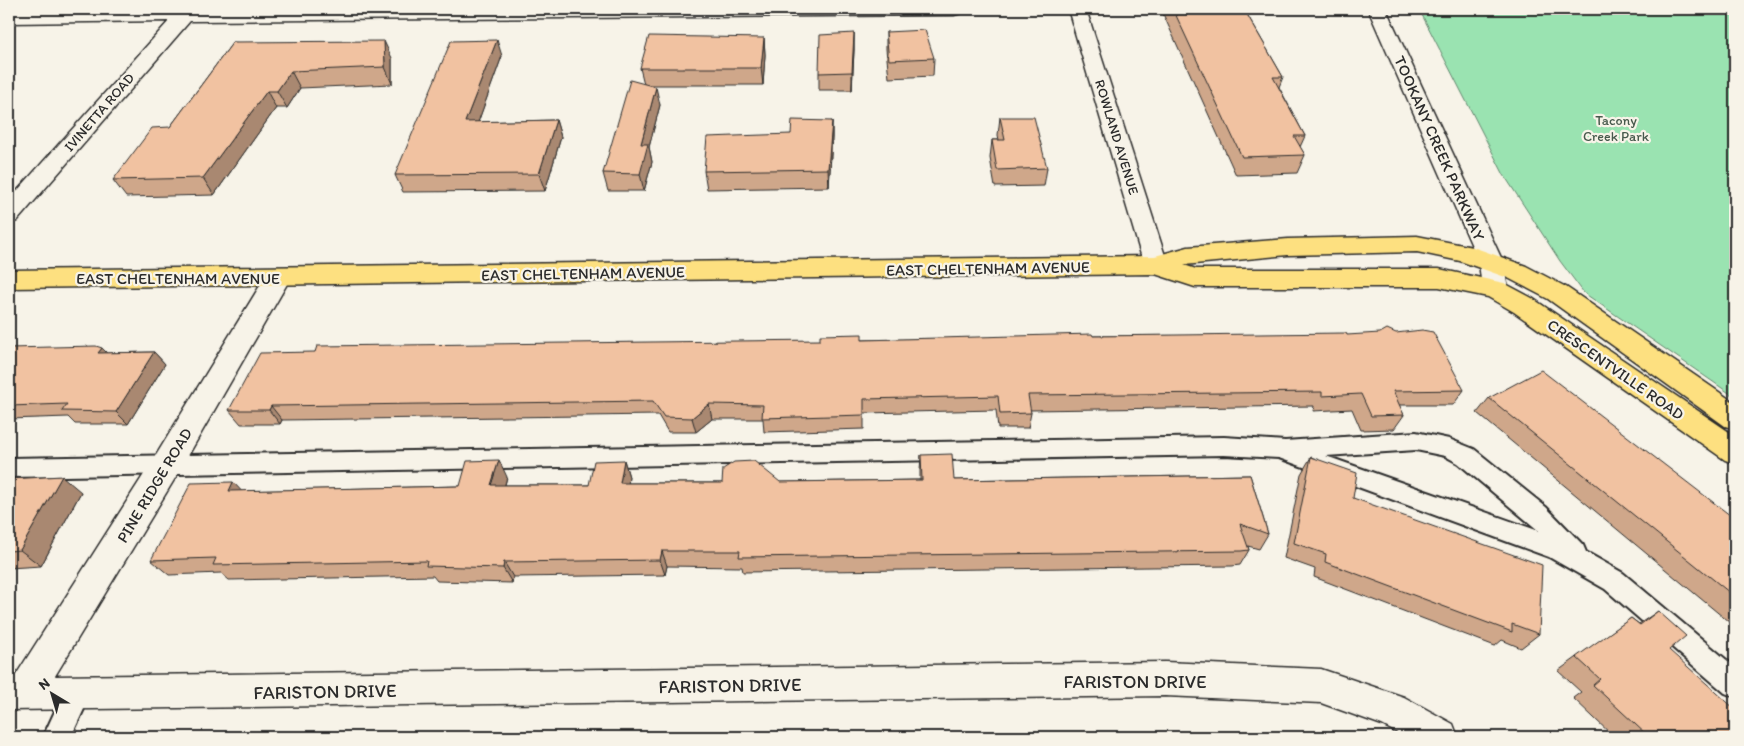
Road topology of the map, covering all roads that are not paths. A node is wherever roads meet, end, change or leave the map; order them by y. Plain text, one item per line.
1 (954, 9) edge
2 (1077, 9) edge
3 (1377, 9) edge
4 (187, 12) edge
5 (9, 17) edge
6 (9, 214) edge
7 (1156, 265) junction
8 (1493, 275) junction
9 (278, 277) junction
10 (9, 279) edge
11 (1735, 418) edge
12 (1280, 449) junction
13 (1735, 451) edge
14 (166, 466) junction
15 (9, 468) edge
16 (1586, 566) junction
17 (1735, 684) edge
18 (18, 692) edge
19 (77, 694) junction
20 (57, 737) edge
21 (1440, 737) edge

1 - 4 street
2 - 7 street, ROWLAND AVENUE
3 - 8 street, TOOKANY CREEK PARKWAY
4 - 5 street
4 - 6 street, IVINETTA ROAD
7 - 8 highway, EAST CHELTENHAM AVENUE
7 - 8 highway, EAST CHELTENHAM AVENUE
7 - 9 highway, EAST CHELTENHAM AVENUE
8 - 11 highway, CRESCENTVILLE ROAD
8 - 13 highway, CRESCENTVILLE ROAD
9 - 10 highway, EAST CHELTENHAM AVENUE
9 - 14 street, PINE RIDGE ROAD
12 - 14 lane
12 - 16 lane
12 - 16 lane
14 - 15 lane
14 - 18 street, PINE RIDGE ROAD
16 - 17 lane
18 - 19 street, FARISTON DRIVE
19 - 20 lane
19 - 21 street, FARISTON DRIVE

